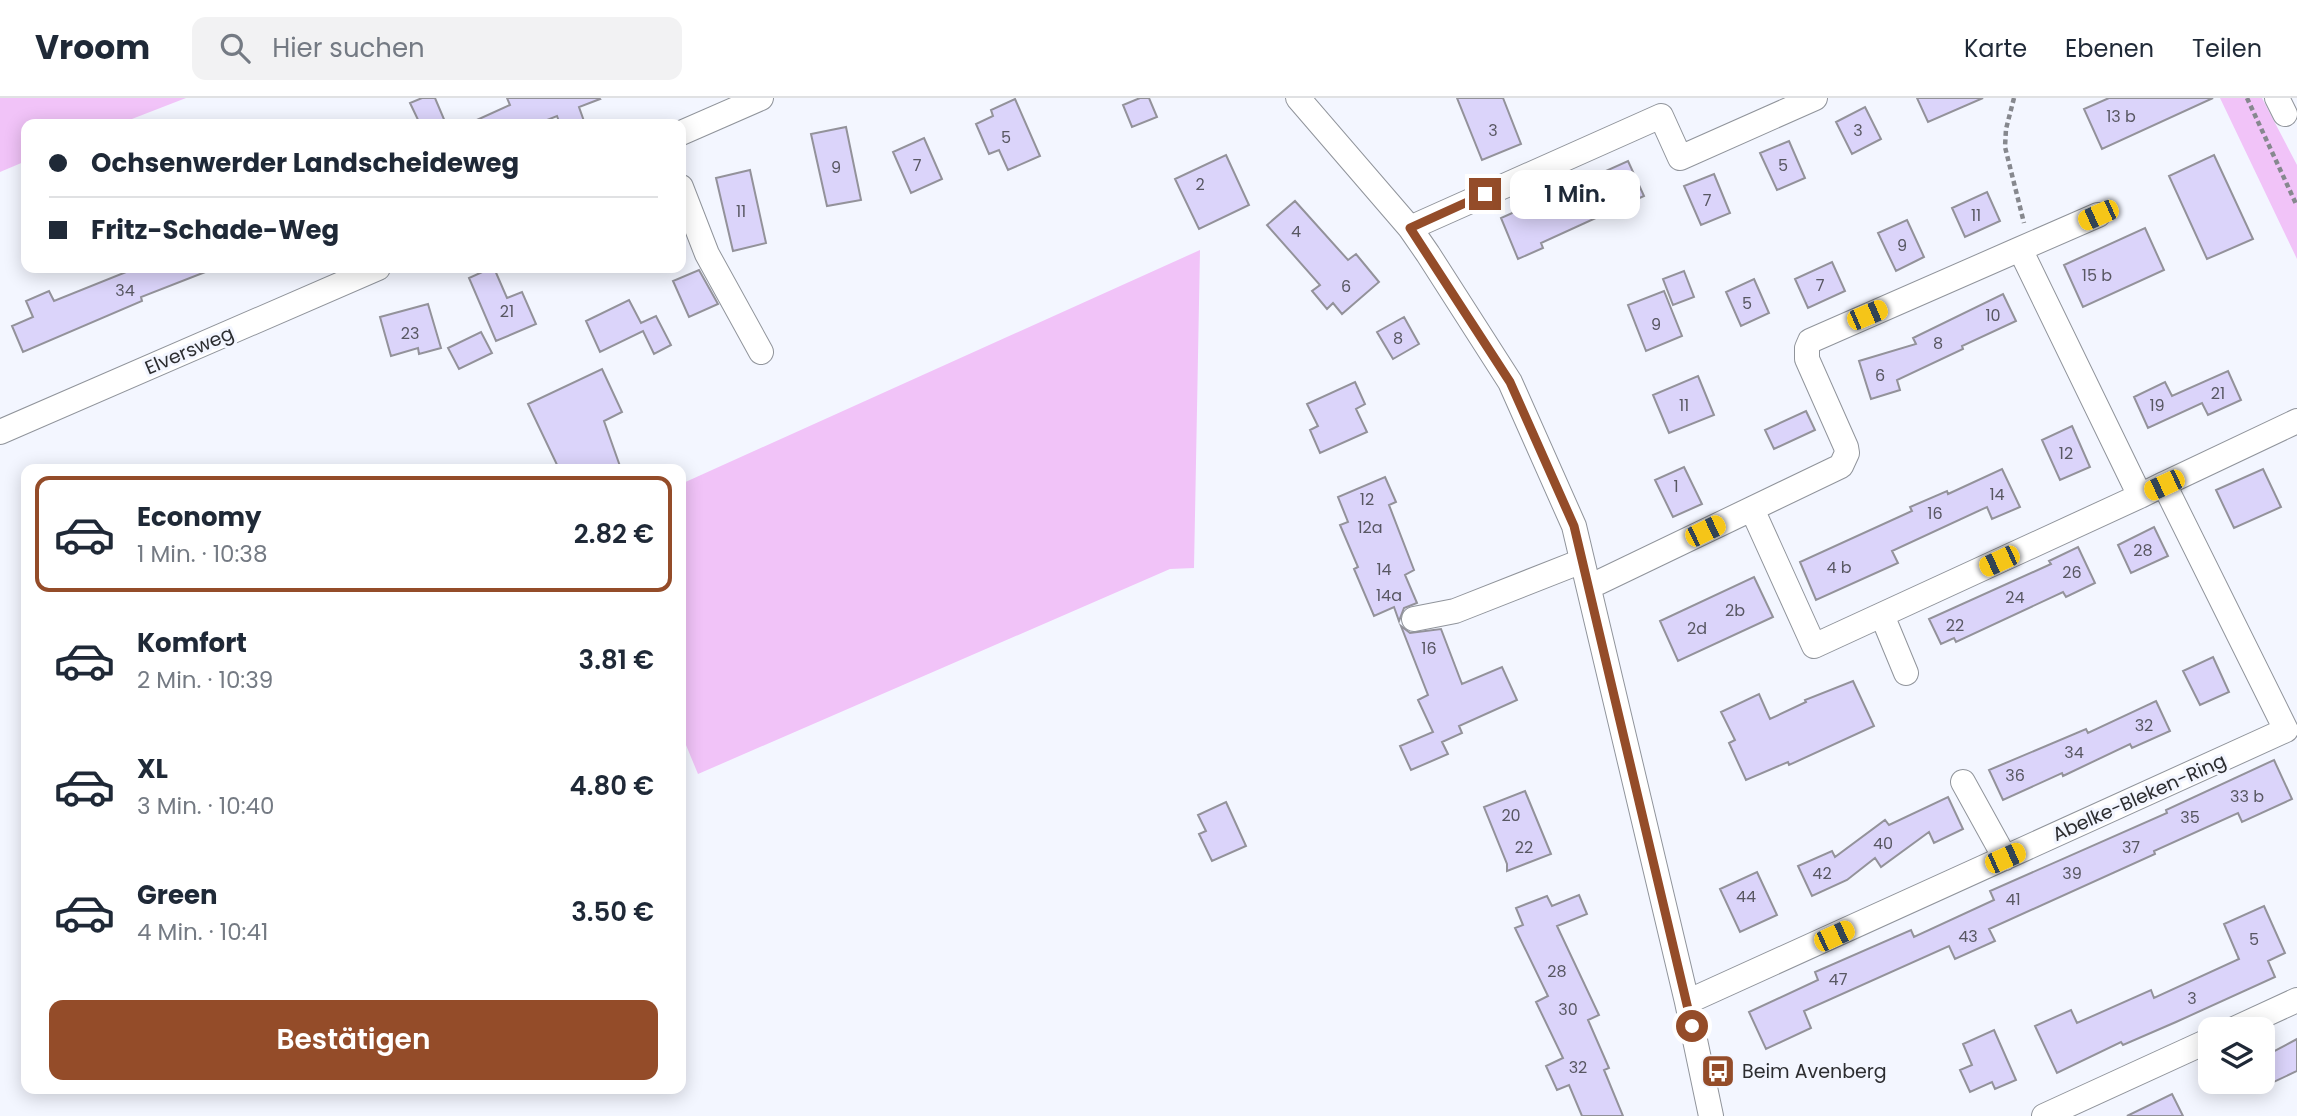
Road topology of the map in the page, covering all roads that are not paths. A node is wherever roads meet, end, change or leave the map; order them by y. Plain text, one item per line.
1 (761, 98) edge
2 (1298, 98) edge
3 (1815, 98) edge
4 (1657, 107) edge
5 (686, 131) edge
6 (686, 199) edge
7 (2098, 215) dead end
8 (1410, 228) junction
9 (2025, 247) junction
10 (366, 273) edge
11 (761, 352) dead end
12 (2297, 421) edge
13 (0, 432) edge
14 (2164, 485) junction
15 (2140, 496) junction
16 (1752, 509) junction
17 (1582, 561) junction
18 (1589, 587) junction
19 (1882, 615) junction
20 (1414, 619) dead end
21 (1906, 673) dead end
22 (2291, 728) edge
23 (1963, 782) dead end
24 (2005, 858) junction
25 (2297, 1000) edge
26 (1687, 1002) junction
27 (2260, 1017) edge
28 (2198, 1045) edge
29 (1711, 1116) edge
30 (2044, 1116) edge

1 - 5 street
2 - 8 street
3 - 4 street
4 - 8 street
6 - 11 street
7 - 9 street
8 - 17 street
9 - 15 street
9 - 16 street
10 - 13 street, Elversweg
12 - 14 street
14 - 15 street
14 - 22 street, Abelke-Bleken-Ring
15 - 19 street
16 - 18 street
16 - 19 street
17 - 18 street
17 - 20 street
18 - 26 street
19 - 21 street
22 - 24 street, Abelke-Bleken-Ring
23 - 24 street
24 - 26 street, Abelke-Bleken-Ring
25 - 27 street
26 - 29 street
28 - 30 street

